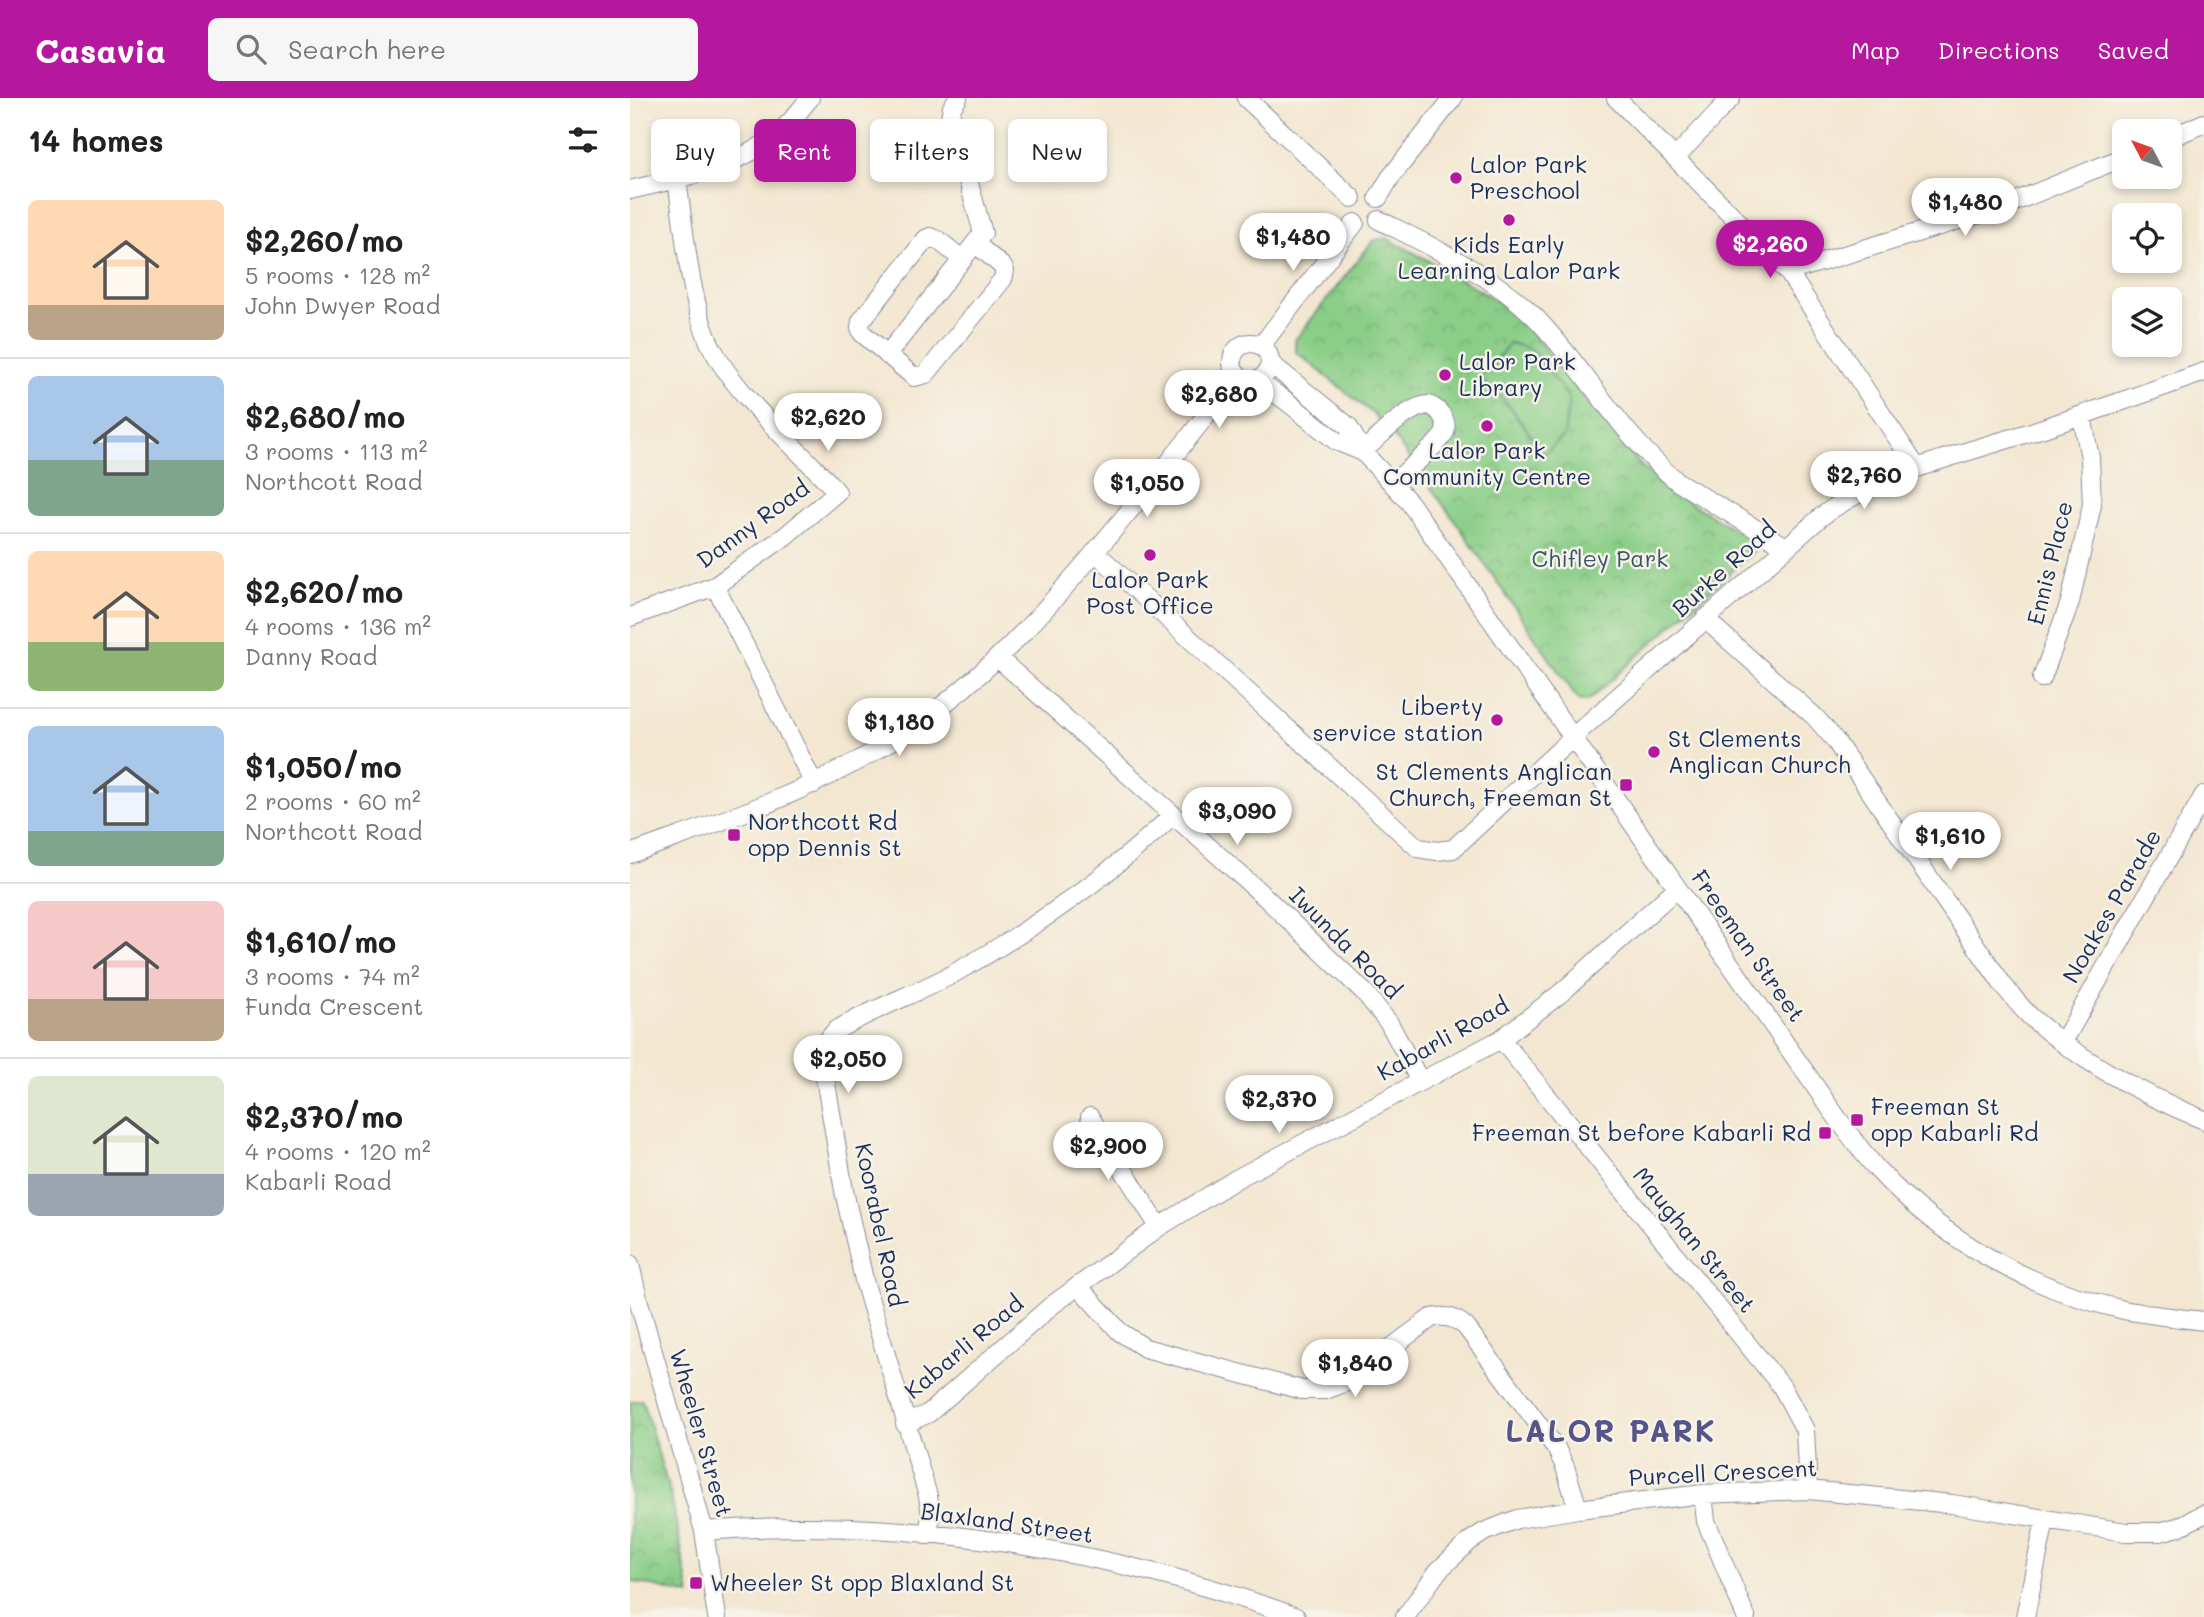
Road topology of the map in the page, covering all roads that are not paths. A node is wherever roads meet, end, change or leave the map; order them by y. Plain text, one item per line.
1 (810, 98) edge
2 (958, 98) edge
3 (1246, 98) edge
4 (1453, 98) edge
5 (1616, 98) edge
6 (1731, 98) edge
7 (2204, 123) edge
8 (2182, 133) edge
9 (740, 157) edge
10 (1676, 157) junction
11 (2112, 162) edge
12 (668, 182) edge
13 (677, 182) edge
14 (630, 190) edge
15 (1352, 198) junction
16 (1378, 198) junction
17 (1380, 220) junction
18 (1355, 223) junction
19 (976, 244) junction
20 (963, 260) junction
21 (1788, 272) junction
22 (1261, 346) junction
23 (887, 355) junction
24 (1270, 363) junction
25 (2204, 372) edge
26 (1237, 374) junction
27 (1255, 380) junction
28 (2082, 416) junction
29 (1363, 452) junction
30 (1917, 468) junction
31 (1393, 483) junction
32 (1786, 547) junction
33 (1095, 552) junction
34 (715, 586) junction
35 (630, 617) edge
36 (1705, 619) junction
37 (998, 658) junction
38 (2042, 678) dead end
39 (1573, 737) junction
40 (814, 785) junction
41 (2204, 795) edge
42 (1172, 816) junction
43 (630, 854) edge
44 (1677, 888) junction
45 (1501, 1039) junction
46 (2063, 1042) junction
47 (1420, 1081) junction
48 (1090, 1117) dead end
49 (2204, 1120) edge
50 (1159, 1227) junction
51 (630, 1264) edge
52 (1078, 1286) junction
53 (2204, 1321) edge
54 (905, 1424) junction
55 (1808, 1490) junction
56 (1703, 1494) junction
57 (1577, 1508) junction
58 (2204, 1514) edge
59 (2046, 1520) junction
60 (704, 1531) junction
61 (928, 1535) junction
62 (717, 1617) edge
63 (1296, 1617) edge
64 (1405, 1617) edge
65 (1746, 1617) edge
66 (2025, 1617) edge

1 - 9 street
2 - 19 street
3 - 15 street
4 - 16 street
5 - 10 street
6 - 10 street
7 - 8 street
10 - 21 street
11 - 21 street
12 - 14 street
13 - 34 street, Danny Road
15 - 16 street
15 - 18 street
16 - 17 street
17 - 18 street
17 - 32 street
18 - 22 street
19 - 20 street
19 - 23 street
20 - 23 street
20 - 23 street
21 - 30 street
22 - 24 street
22 - 26 street
24 - 27 street
24 - 29 street, Freeman Street
25 - 28 street, Burke Road
26 - 27 street
26 - 33 street
27 - 29 street, Freeman Street
28 - 30 street, Burke Road
28 - 38 street, Ennis Place
29 - 31 street, Freeman Street
29 - 31 street
30 - 32 street, Burke Road
31 - 39 street, Freeman Street
32 - 36 street, Burke Road
33 - 37 street
33 - 39 street, Burke Road
34 - 35 street, Danny Road
34 - 40 street
36 - 39 street, Burke Road
36 - 46 street
37 - 40 street
37 - 42 street, Iwunda Road
39 - 44 street, Freeman Street
40 - 43 street
41 - 46 street, Noakes Parade
42 - 47 street, Iwunda Road
42 - 54 street, Koorabel Road
44 - 45 street, Kabarli Road
44 - 53 street, Freeman Street
45 - 47 street, Kabarli Road
45 - 55 street, Maughan Street
46 - 49 street
47 - 50 street, Kabarli Road
48 - 50 street
50 - 52 street, Kabarli Road
51 - 60 street, Wheeler Street
52 - 54 street, Kabarli Road
52 - 57 street
54 - 61 street, Koorabel Road
55 - 56 street, Purcell Crescent
55 - 59 street, Purcell Crescent
56 - 57 street, Purcell Crescent
56 - 65 street
57 - 64 street, Purcell Crescent
58 - 59 street, Purcell Crescent
59 - 66 street
60 - 61 street, Blaxland Street
60 - 62 street, Wheeler Street
61 - 63 street, Blaxland Street

